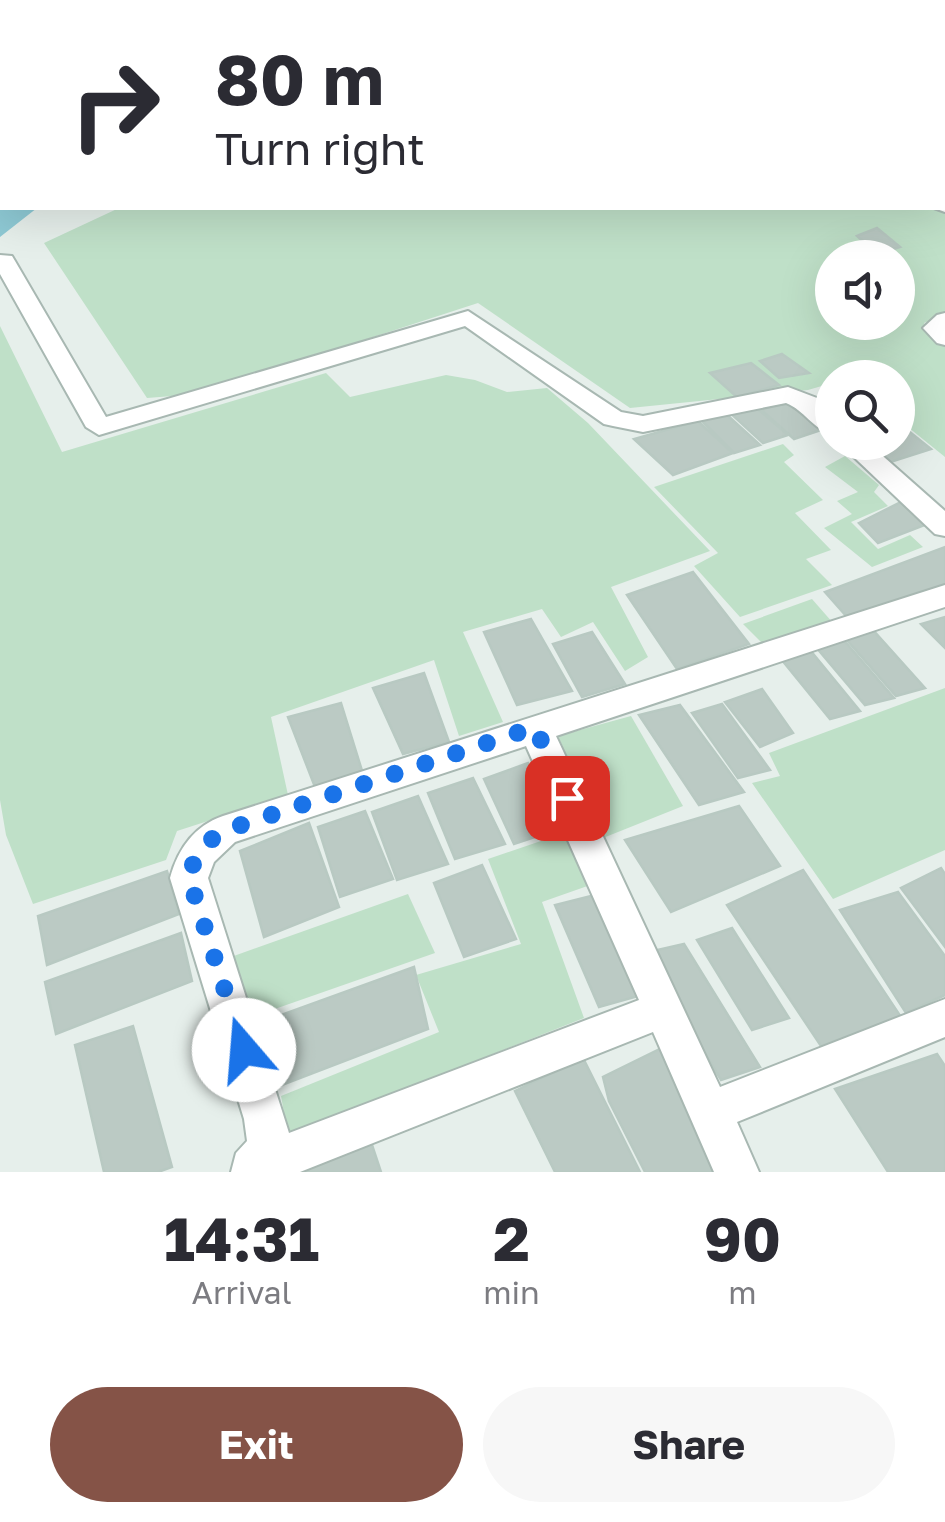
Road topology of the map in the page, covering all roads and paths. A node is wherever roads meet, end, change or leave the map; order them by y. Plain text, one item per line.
1 (4, 261) dead end
2 (945, 320) edge
3 (945, 338) edge
4 (815, 410) edge
5 (871, 460) edge
6 (945, 528) edge
7 (945, 596) edge
8 (535, 727) junction
9 (664, 1009) junction
10 (945, 1018) edge
11 (710, 1112) junction
12 (251, 1169) edge
13 (737, 1172) edge

1 - 4 street
2 - 3 street
5 - 6 street
7 - 8 street
8 - 9 street
8 - 12 street
9 - 11 street
9 - 12 street
10 - 11 street
11 - 13 street

